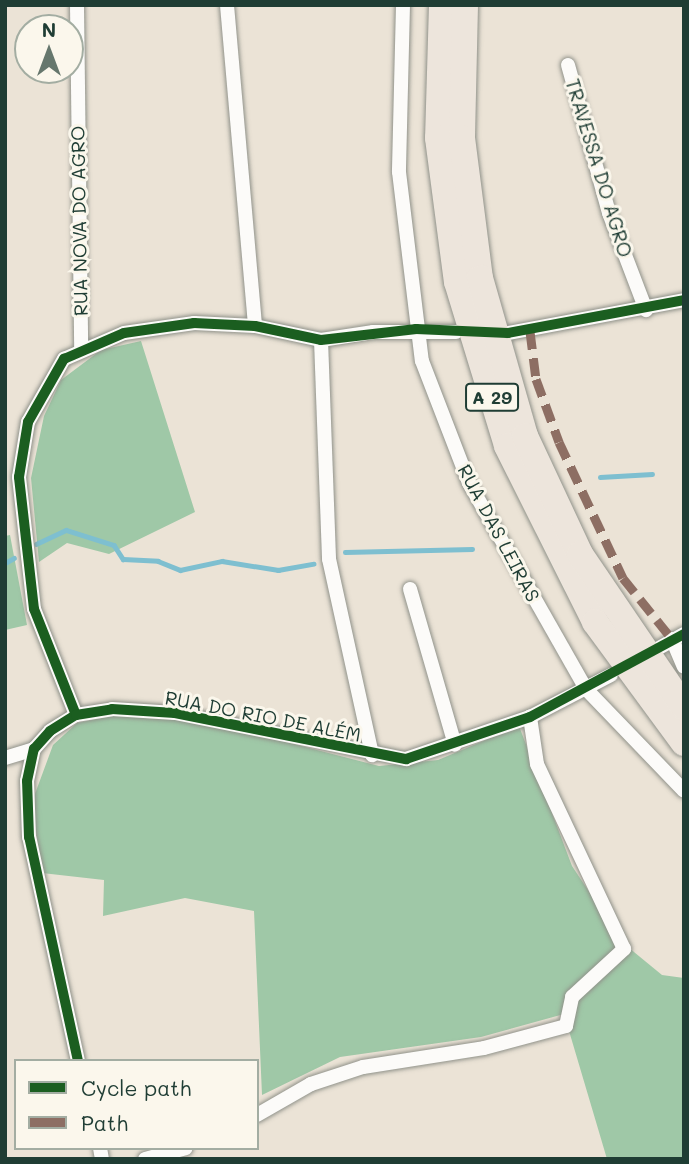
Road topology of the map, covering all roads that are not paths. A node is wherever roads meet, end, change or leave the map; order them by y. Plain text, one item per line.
1 (77, 5) edge
2 (227, 5) edge
3 (403, 5) edge
4 (442, 5) edge
5 (465, 5) edge
6 (568, 65) dead end
7 (684, 300) edge
8 (646, 310) junction
9 (255, 326) junction
10 (416, 329) junction
11 (456, 332) dead end
12 (508, 333) dead end
13 (321, 340) junction
14 (81, 349) junction
15 (410, 589) dead end
16 (678, 636) edge
17 (657, 649) dead end
18 (684, 667) edge
19 (611, 675) dead end
20 (586, 689) junction
21 (684, 708) edge
22 (76, 715) junction
23 (530, 717) junction
24 (684, 743) edge
25 (454, 745) junction
26 (34, 748) junction
27 (372, 755) junction
28 (5, 758) edge
29 (684, 792) edge
30 (78, 1059) edge
31 (259, 1114) edge
32 (179, 1150) edge
33 (145, 1159) edge

1 - 14 street, RUA NOVA DO AGRO
2 - 9 street
3 - 10 street, RUA DAS LEIRAS
4 - 24 highway, A 29
5 - 21 highway, A 29
6 - 8 street, TRAVESSA DO AGRO
7 - 8 street
8 - 12 street
9 - 13 street, RUA NOVA DO AGRO
9 - 14 street, RUA NOVA DO AGRO
10 - 11 street, RUA NOVA DO AGRO
10 - 13 street, RUA NOVA DO AGRO
10 - 20 street, RUA DAS LEIRAS
13 - 27 street
14 - 22 street
15 - 25 street
16 - 17 street
16 - 18 street
19 - 20 street, RUA DO RIO DE ALÉM
20 - 23 street, RUA DO RIO DE ALÉM
20 - 29 street, RUA DAS LEIRAS
22 - 26 street
22 - 27 street, RUA DO RIO DE ALÉM
23 - 25 street, RUA DO RIO DE ALÉM
23 - 31 street
25 - 27 street, RUA DO RIO DE ALÉM
26 - 28 street
26 - 30 street
32 - 33 street

